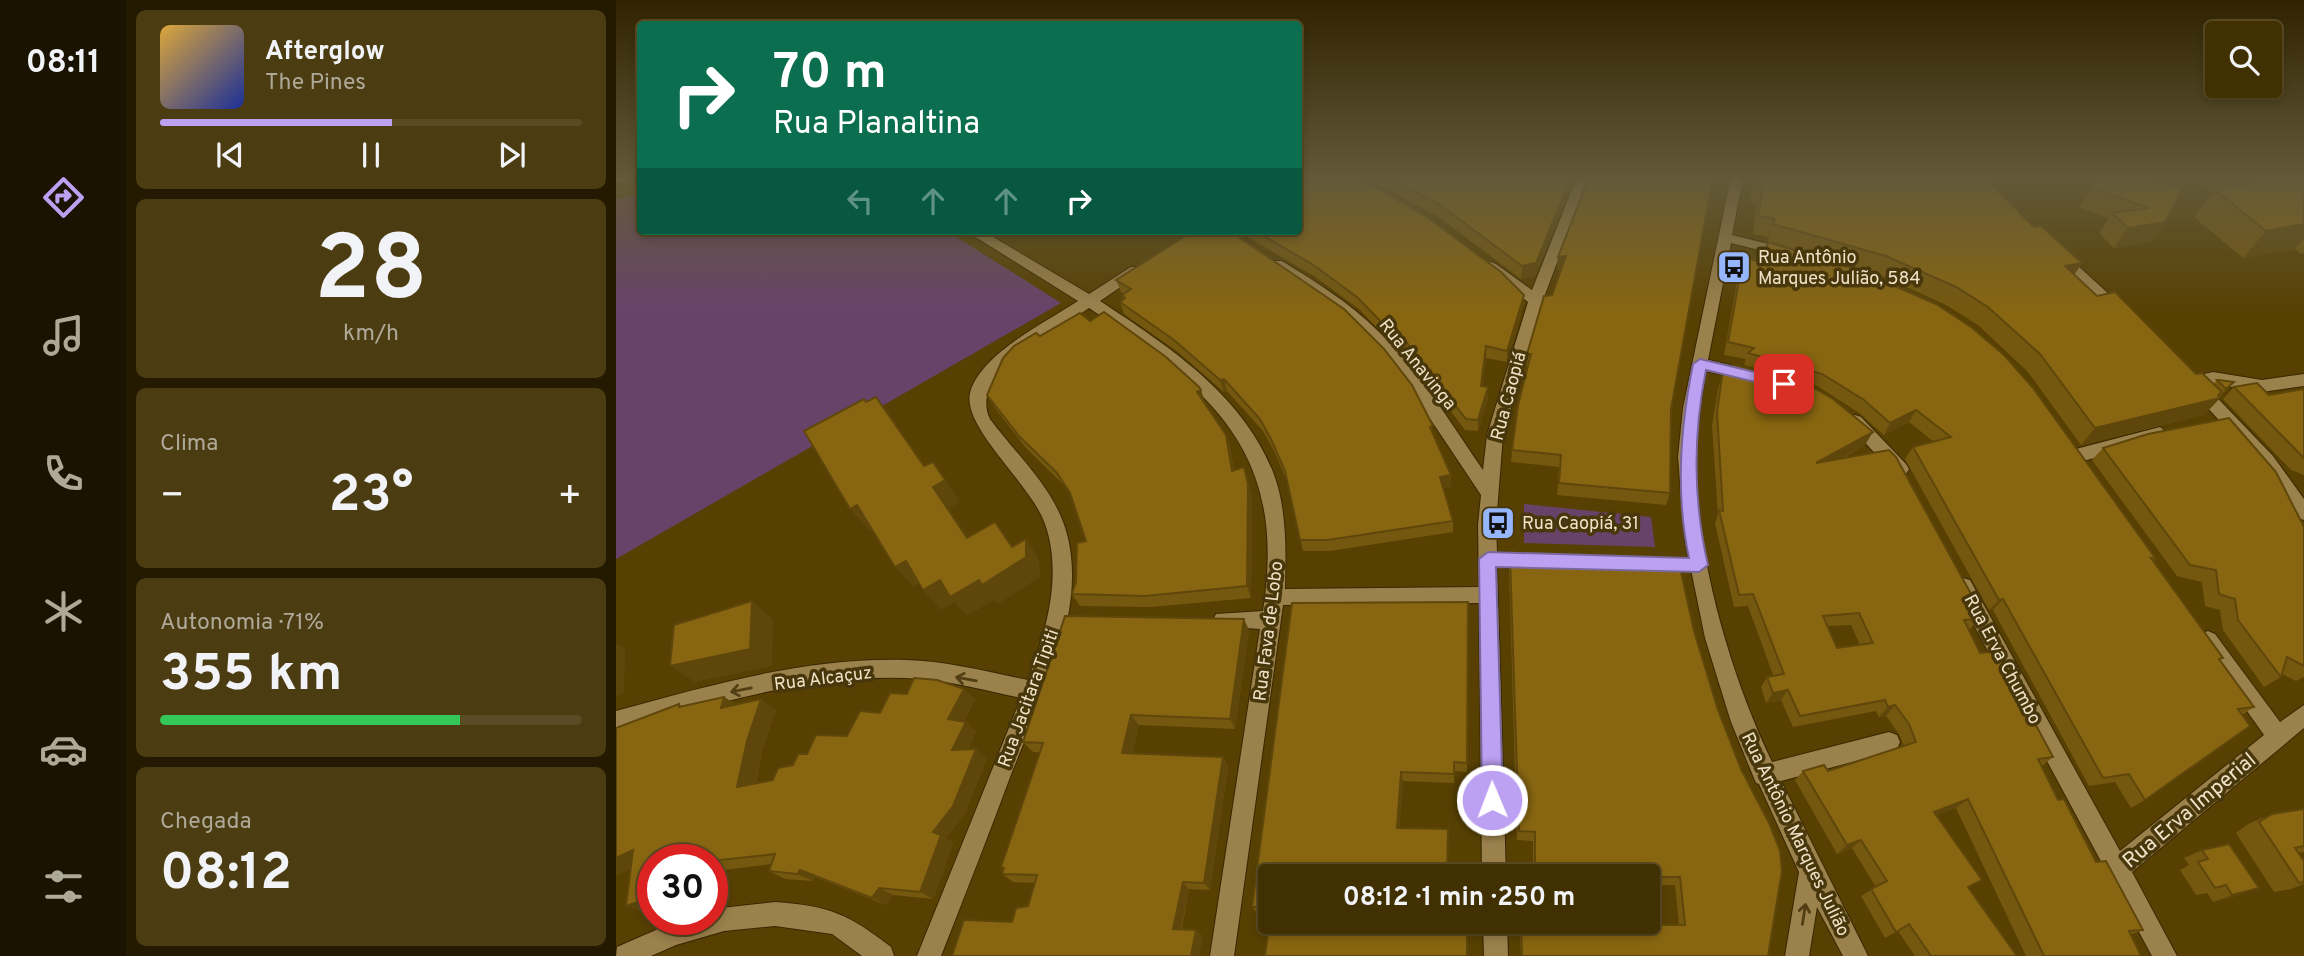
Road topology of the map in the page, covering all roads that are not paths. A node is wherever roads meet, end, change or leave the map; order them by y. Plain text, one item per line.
1 (1566, 222) edge
2 (1727, 222) edge
3 (980, 235) edge
4 (1724, 237) junction
5 (2051, 248) edge
6 (1260, 253) edge
7 (1475, 254) edge
8 (1808, 259) edge
9 (1144, 265) edge
10 (1536, 300) junction
11 (1087, 301) junction
12 (2133, 325) edge
13 (1700, 364) junction
14 (2177, 368) edge
15 (1765, 378) edge
16 (2304, 380) edge
17 (2192, 382) junction
18 (1840, 409) edge
19 (2228, 419) junction
20 (2207, 423) edge
21 (2171, 431) edge
22 (2076, 456) edge
23 (1912, 490) edge
24 (1490, 494) junction
25 (2299, 496) edge
26 (2304, 513) edge
27 (1488, 559) junction
28 (1554, 561) edge
29 (1955, 571) edge
30 (1488, 595) junction
31 (1275, 597) junction
32 (1205, 620) edge
33 (1271, 620) junction
34 (2197, 624) edge
35 (1033, 691) junction
36 (2304, 715) edge
37 (616, 721) edge
38 (2278, 737) junction
39 (1889, 742) dead end
40 (1764, 775) junction
41 (1494, 864) edge
42 (2117, 869) junction
43 (1811, 871) junction
44 (1495, 934) edge
45 (626, 956) edge
46 (882, 956) edge
47 (929, 956) edge
48 (1222, 956) edge
49 (1496, 956) edge
50 (1797, 956) edge
51 (1856, 956) edge
52 (2165, 956) edge

1 - 10 street, Rua Caopiá
2 - 4 street, Rua Antônio Marques Julião
3 - 11 street, Rua Fava de Lobo
4 - 8 street
4 - 13 street, Rua Antônio Marques Julião
5 - 12 street
6 - 24 street, Rua Anavinga
7 - 10 street
9 - 11 street, Rua Jacitara Tipiti
10 - 24 street, Rua Caopiá
11 - 31 street, Rua Fava de Lobo
11 - 35 street, Rua Jacitara Tipiti
13 - 15 street
13 - 40 street, Rua Antônio Marques Julião
14 - 17 street
16 - 17 street
17 - 19 street
18 - 23 street
19 - 20 street
19 - 25 street
21 - 22 street
24 - 27 street, Rua Caopiá
25 - 26 street
27 - 28 street
27 - 30 street, Rua Caopiá
29 - 42 street, Rua Erva Chumbo
30 - 31 street
30 - 41 street, Rua Caopiá
31 - 33 street, Rua Fava de Lobo
32 - 33 street
33 - 48 street, Rua Fava de Lobo
34 - 38 street
35 -> 37 street, Rua Alcaçuz
35 - 47 street, Rua Jacitara Tipiti
36 - 38 street, Rua Erva Imperial
38 - 42 street, Rua Erva Imperial
39 - 40 street
40 - 43 street, Rua Antônio Marques Julião
42 - 52 street, Rua Erva Imperial
50 -> 43 street
43 - 51 street, Rua Antônio Marques Julião
44 - 49 street
45 - 46 street

